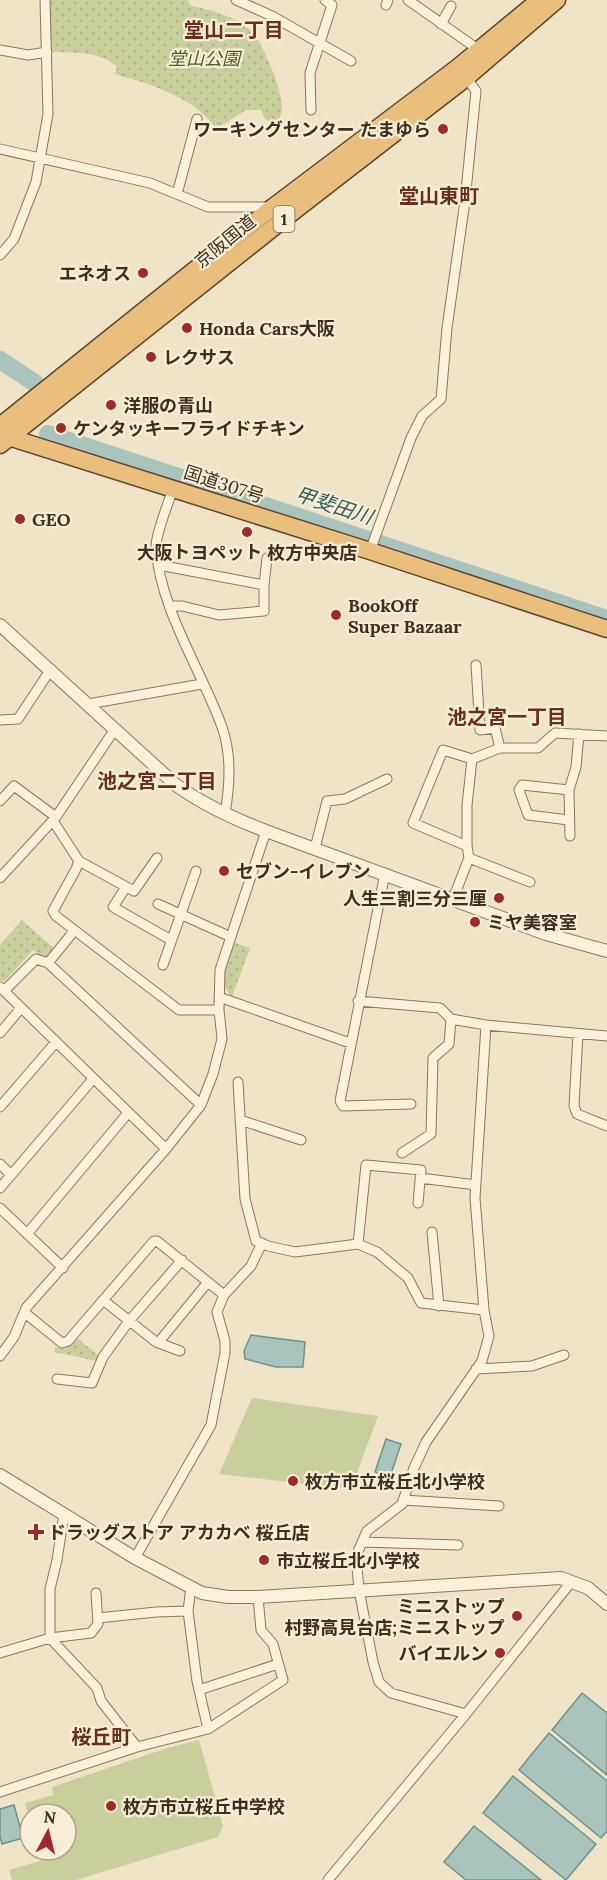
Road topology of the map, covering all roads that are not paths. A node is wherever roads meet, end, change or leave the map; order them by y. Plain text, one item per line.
1 (45, 0) edge
2 (236, 0) edge
3 (325, 0) edge
4 (408, 0) edge
5 (540, 0) edge
6 (557, 0) edge
7 (257, 4) edge
8 (451, 6) dead end
9 (441, 24) junction
10 (319, 42) junction
11 (0, 50) edge
12 (479, 50) junction
13 (47, 52) junction
14 (351, 61) dead end
15 (462, 73) junction
16 (311, 110) dead end
17 (197, 119) dead end
18 (0, 149) edge
19 (40, 159) junction
20 (177, 194) junction
21 (273, 207) junction
22 (0, 255) edge
23 (2, 436) edge
24 (173, 488) junction
25 (370, 551) junction
26 (267, 558) dead end
27 (159, 565) junction
28 (264, 585) junction
29 (171, 606) junction
30 (0, 625) edge
31 (607, 629) edge
32 (476, 665) dead end
33 (51, 669) junction
34 (202, 684) junction
35 (87, 704) junction
36 (0, 720) edge
37 (115, 729) junction
38 (579, 734) junction
39 (607, 736) edge
40 (500, 748) junction
41 (472, 759) junction
42 (387, 779) dead end
43 (569, 790) junction
44 (0, 801) edge
45 (225, 813) junction
46 (54, 819) junction
47 (569, 820) junction
48 (266, 831) junction
49 (570, 836) dead end
50 (467, 846) junction
51 (315, 848) junction
52 (157, 858) dead end
53 (470, 858) junction
54 (79, 861) junction
55 (196, 871) dead end
56 (385, 873) junction
57 (0, 878) edge
58 (530, 882) dead end
59 (126, 887) junction
60 (453, 898) junction
61 (158, 904) dead end
62 (179, 915) junction
63 (74, 931) junction
64 (231, 937) junction
65 (171, 940) junction
66 (607, 951) edge
67 (48, 963) junction
68 (163, 965) dead end
69 (2, 989) edge
70 (219, 997) junction
71 (358, 1001) junction
72 (21, 1008) junction
73 (219, 1010) junction
74 (451, 1019) junction
75 (486, 1024) junction
76 (0, 1032) edge
77 (578, 1034) junction
78 (607, 1036) edge
79 (56, 1042) junction
80 (350, 1043) junction
81 (93, 1078) junction
82 (238, 1082) dead end
83 (411, 1104) dead end
84 (201, 1105) junction
85 (0, 1107) edge
86 (129, 1113) junction
87 (240, 1120) junction
88 (607, 1126) edge
89 (301, 1140) dead end
90 (166, 1149) junction
91 (402, 1153) dead end
92 (0, 1164) edge
93 (10, 1174) junction
94 (420, 1178) junction
95 (476, 1185) junction
96 (0, 1188) edge
97 (418, 1203) dead end
98 (0, 1208) edge
99 (432, 1232) dead end
100 (27, 1234) junction
101 (262, 1243) junction
102 (358, 1244) junction
103 (182, 1260) junction
104 (63, 1268) junction
105 (208, 1282) junction
106 (224, 1295) junction
107 (103, 1300) junction
108 (439, 1306) junction
109 (484, 1310) junction
110 (25, 1312) junction
111 (129, 1321) junction
112 (158, 1343) junction
113 (180, 1351) dead end
114 (564, 1355) dead end
115 (0, 1356) edge
116 (476, 1369) junction
117 (57, 1379) dead end
118 (0, 1475) edge
119 (403, 1500) junction
120 (499, 1506) dead end
121 (64, 1514) junction
122 (362, 1542) junction
123 (458, 1545) dead end
124 (135, 1558) junction
125 (572, 1581) junction
126 (191, 1587) junction
127 (359, 1590) junction
128 (96, 1593) dead end
129 (258, 1597) junction
130 (607, 1604) edge
131 (188, 1611) junction
132 (98, 1618) junction
133 (50, 1638) junction
134 (0, 1653) edge
135 (278, 1664) junction
136 (199, 1690) junction
137 (466, 1714) junction
138 (208, 1729) junction
139 (137, 1748) junction
140 (0, 1792) edge
141 (328, 1880) edge

1 - 13 street
2 - 7 street
3 - 10 street
4 - 9 street
5 - 12 highway, 京阪国道 / 1
6 - 15 highway, 京阪国道 / 1
7 - 10 street
8 - 9 street
9 - 12 street
10 - 14 street
10 - 16 street
11 - 13 street
12 - 15 highway, 京阪国道 / 1
13 - 19 street
15 - 21 highway, 京阪国道 / 1
15 - 23 highway, 京阪国道 / 1
15 - 25 street
17 - 20 street
18 - 19 street
19 - 20 street
19 - 22 street
20 - 21 street
21 - 23 highway, 京阪国道 / 1
23 - 24 highway, 国道307号
24 - 25 highway, 国道307号
24 - 27 street
25 - 31 highway, 国道307号
26 - 28 street
27 - 28 street
27 - 29 street
28 - 29 street
29 - 34 street
30 - 33 street
32 - 40 street
33 - 35 street
33 - 36 street
34 - 35 street
34 - 45 street
35 - 37 street
37 - 45 street
37 - 46 street
38 - 39 street
38 - 40 street
38 - 43 street
40 - 41 street
41 - 50 street
41 - 50 street
42 - 51 street
43 - 47 street
43 - 47 street
44 - 46 street
45 - 48 street
46 - 54 street
46 - 57 street
47 - 49 street
48 - 51 street
48 - 64 street
50 - 53 street
51 - 56 street
52 - 59 street
53 - 58 street
53 - 60 street
54 - 59 street
54 - 63 street
55 - 62 street
56 - 60 street
56 - 71 street
59 - 65 street
60 - 66 street
61 - 62 street
62 - 64 street
62 - 65 street
63 - 67 street
63 - 73 street
64 - 70 street
65 - 68 street
67 - 69 street
67 - 84 street
69 - 72 street
70 - 73 street
70 - 80 street
71 - 74 street
71 - 80 street
72 - 76 street
72 - 79 street
73 - 84 street
74 - 75 street
74 - 91 street
75 - 77 street
75 - 95 street
77 - 78 street
77 - 88 street
79 - 81 street
79 - 85 street
80 - 83 street
81 - 86 street
81 - 93 street
82 - 87 street
84 - 90 street
86 - 90 street
86 - 100 street
87 - 89 street
87 - 101 street
90 - 104 street
92 - 93 street
93 - 96 street
94 - 95 street
94 - 97 street
94 - 102 street
95 - 109 street
98 - 100 street
99 - 108 street
100 - 104 street
101 - 102 street
101 - 106 street
102 - 108 street
103 - 105 street
103 - 107 street
103 - 111 street
104 - 110 street
105 - 106 street
105 - 112 street
106 - 124 street
107 - 110 street
107 - 111 street
108 - 109 street
109 - 116 street
110 - 115 street
111 - 112 street
111 - 117 street
112 - 113 street
114 - 116 street
116 - 119 street
118 - 121 street
119 - 120 street
119 - 122 street
121 - 124 street
121 - 133 street
122 - 123 street
122 - 127 street
124 - 126 street
125 - 127 street
125 - 130 street
125 - 137 street
126 - 129 street
126 - 131 street
127 - 129 street
127 - 137 street
128 - 132 street
129 - 135 street
131 - 132 street
131 - 136 street
132 - 133 street
133 - 134 street
133 - 139 street
135 - 136 street
135 - 138 street
136 - 138 street
137 - 141 street
138 - 139 street
139 - 140 street

